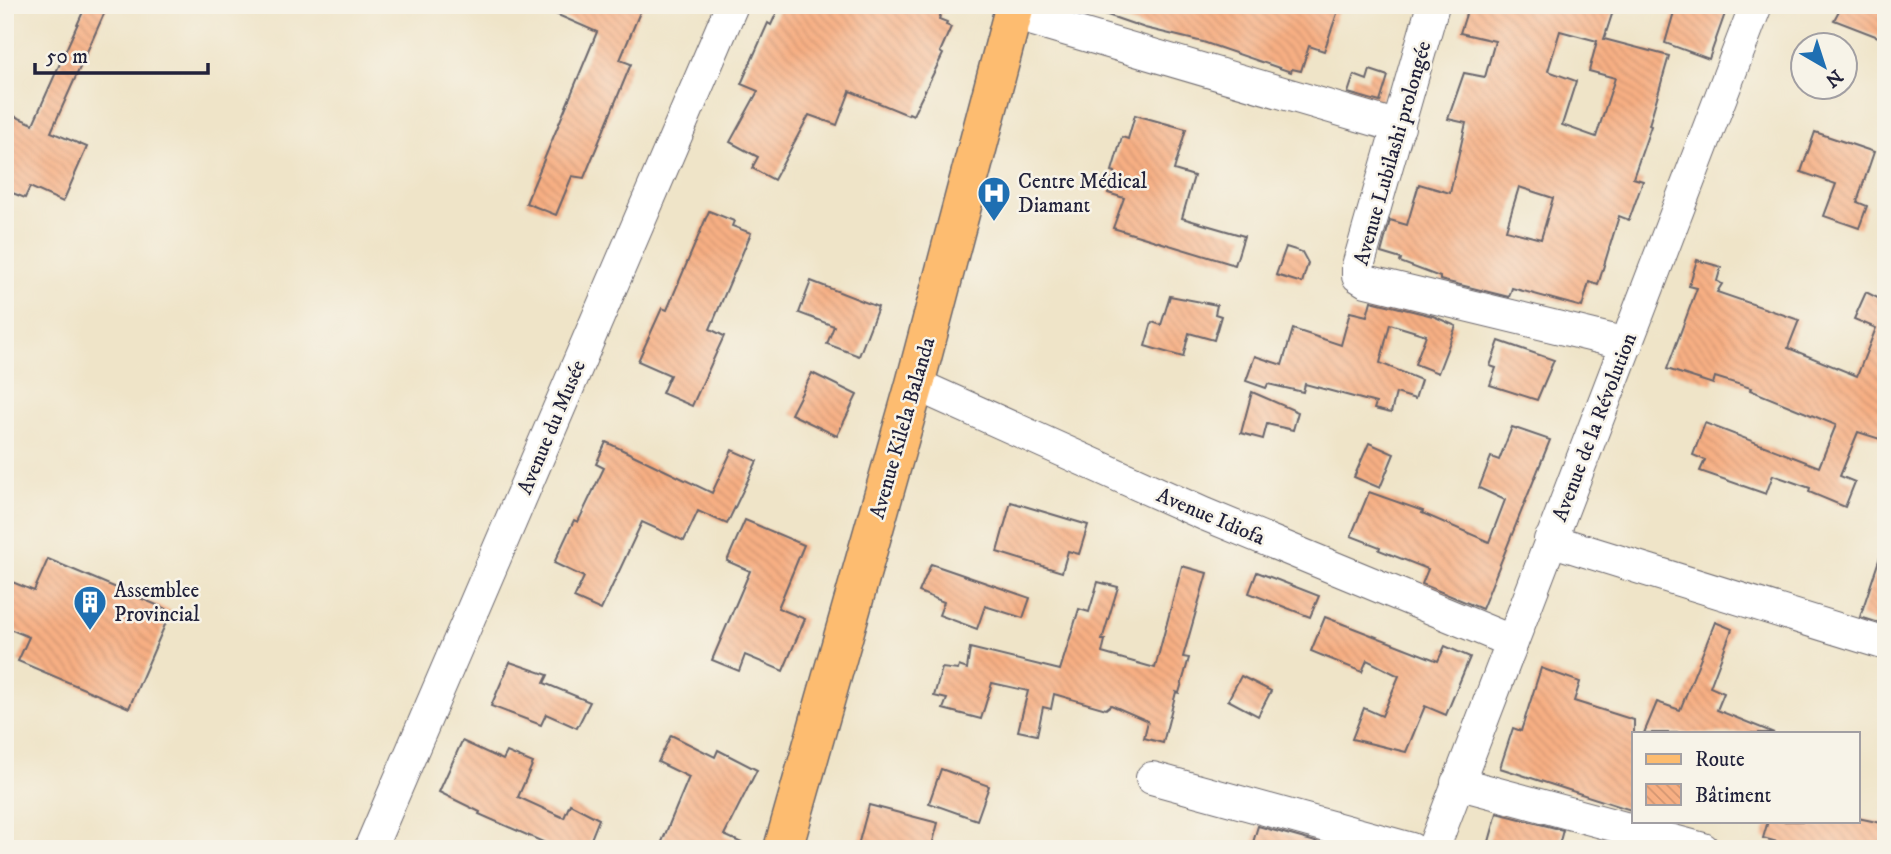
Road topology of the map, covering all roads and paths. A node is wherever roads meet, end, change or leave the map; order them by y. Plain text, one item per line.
1 (732, 5) edge
2 (1433, 5) edge
3 (1756, 5) edge
4 (1014, 10) edge
5 (1399, 127) junction
6 (1627, 344) junction
7 (915, 383) junction
8 (1550, 540) junction
9 (1511, 641) junction
10 (1886, 644) edge
11 (1152, 778) dead end
12 (1457, 783) junction
13 (370, 849) edge
14 (783, 849) edge
15 (1411, 849) edge
16 (1433, 849) edge
17 (1703, 849) edge

1 - 13 street, Avenue du Musée
2 - 5 street, Avenue Lubilashi prolongée
3 - 6 street, Avenue de la Révolution
4 - 5 street
4 - 7 main road, Avenue Kilela Balanda
5 - 6 street, Avenue Lubilashi prolongée
6 - 8 street, Avenue de la Révolution
7 - 9 street, Avenue Idiofa
7 - 14 main road, Avenue Kilela Balanda
8 - 9 street, Avenue de la Révolution
8 - 10 street
9 - 12 street, Avenue de la Révolution
11 - 15 street
12 - 16 street, Avenue de la Révolution
12 - 17 street

